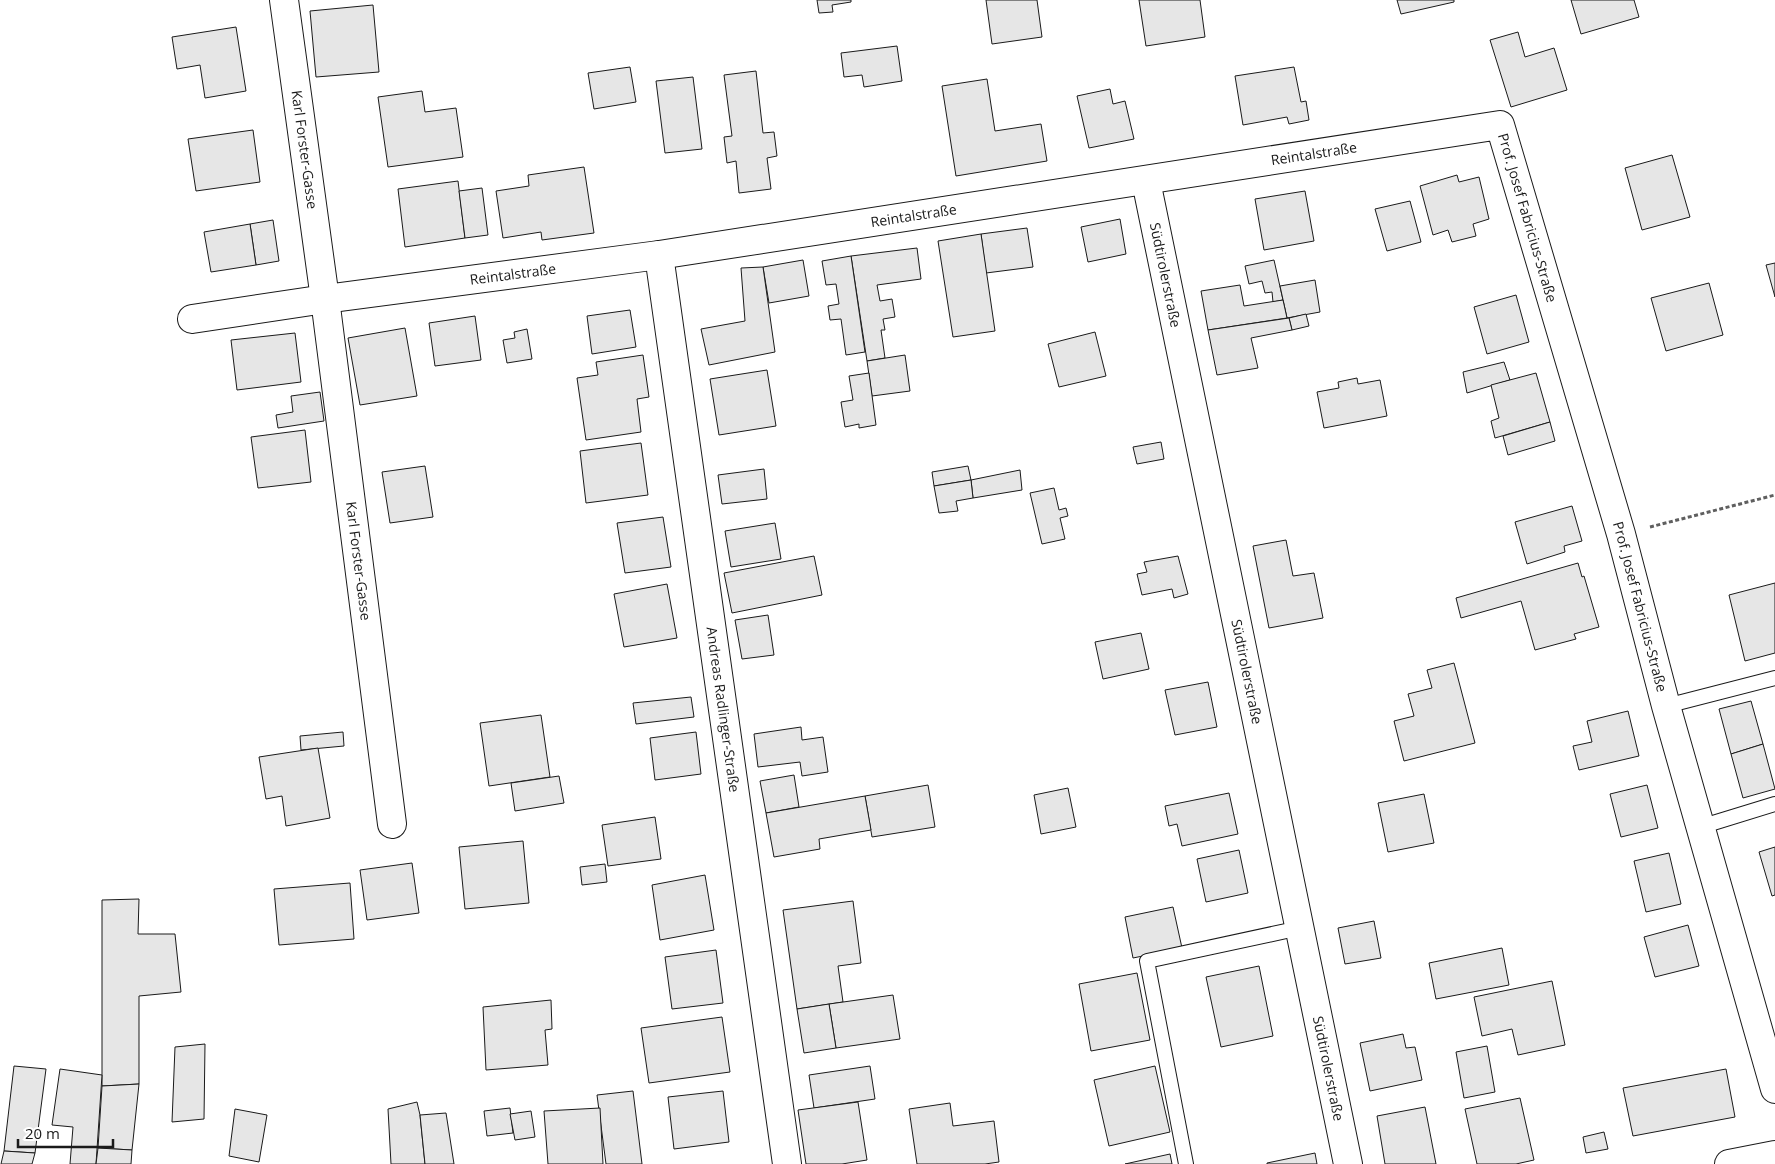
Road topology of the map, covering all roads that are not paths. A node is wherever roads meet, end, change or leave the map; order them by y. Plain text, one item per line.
1 (284, 0) edge
2 (1500, 125) joint
3 (1146, 180) junction
4 (659, 255) junction
5 (325, 299) junction
6 (192, 319) dead end
7 (1775, 678) edge
8 (1666, 706) junction
9 (1775, 804) edge
10 (392, 824) dead end
11 (1700, 827) junction
12 (1300, 928) junction
13 (1775, 1088) edge
14 (1775, 1155) edge
15 (787, 1164) edge
16 (1186, 1164) edge
17 (1348, 1164) edge
18 (1729, 1164) edge

1 - 5 street, Karl Forster-Gasse
2 - 3 street, Reintalstraße
2 - 8 street, Prof. Josef Fabricius-Straße
3 - 4 street, Reintalstraße
3 - 12 street, Südtirolerstraße
4 - 5 street, Reintalstraße
4 - 15 street, Andreas Radlinger-Straße
5 - 6 street
5 - 10 street, Karl Forster-Gasse
7 - 8 lane
8 - 11 street, Prof. Josef Fabricius-Straße
9 - 11 lane
11 - 13 street, Prof. Josef Fabricius-Straße
12 - 16 lane
12 - 17 street, Südtirolerstraße
14 - 18 street

